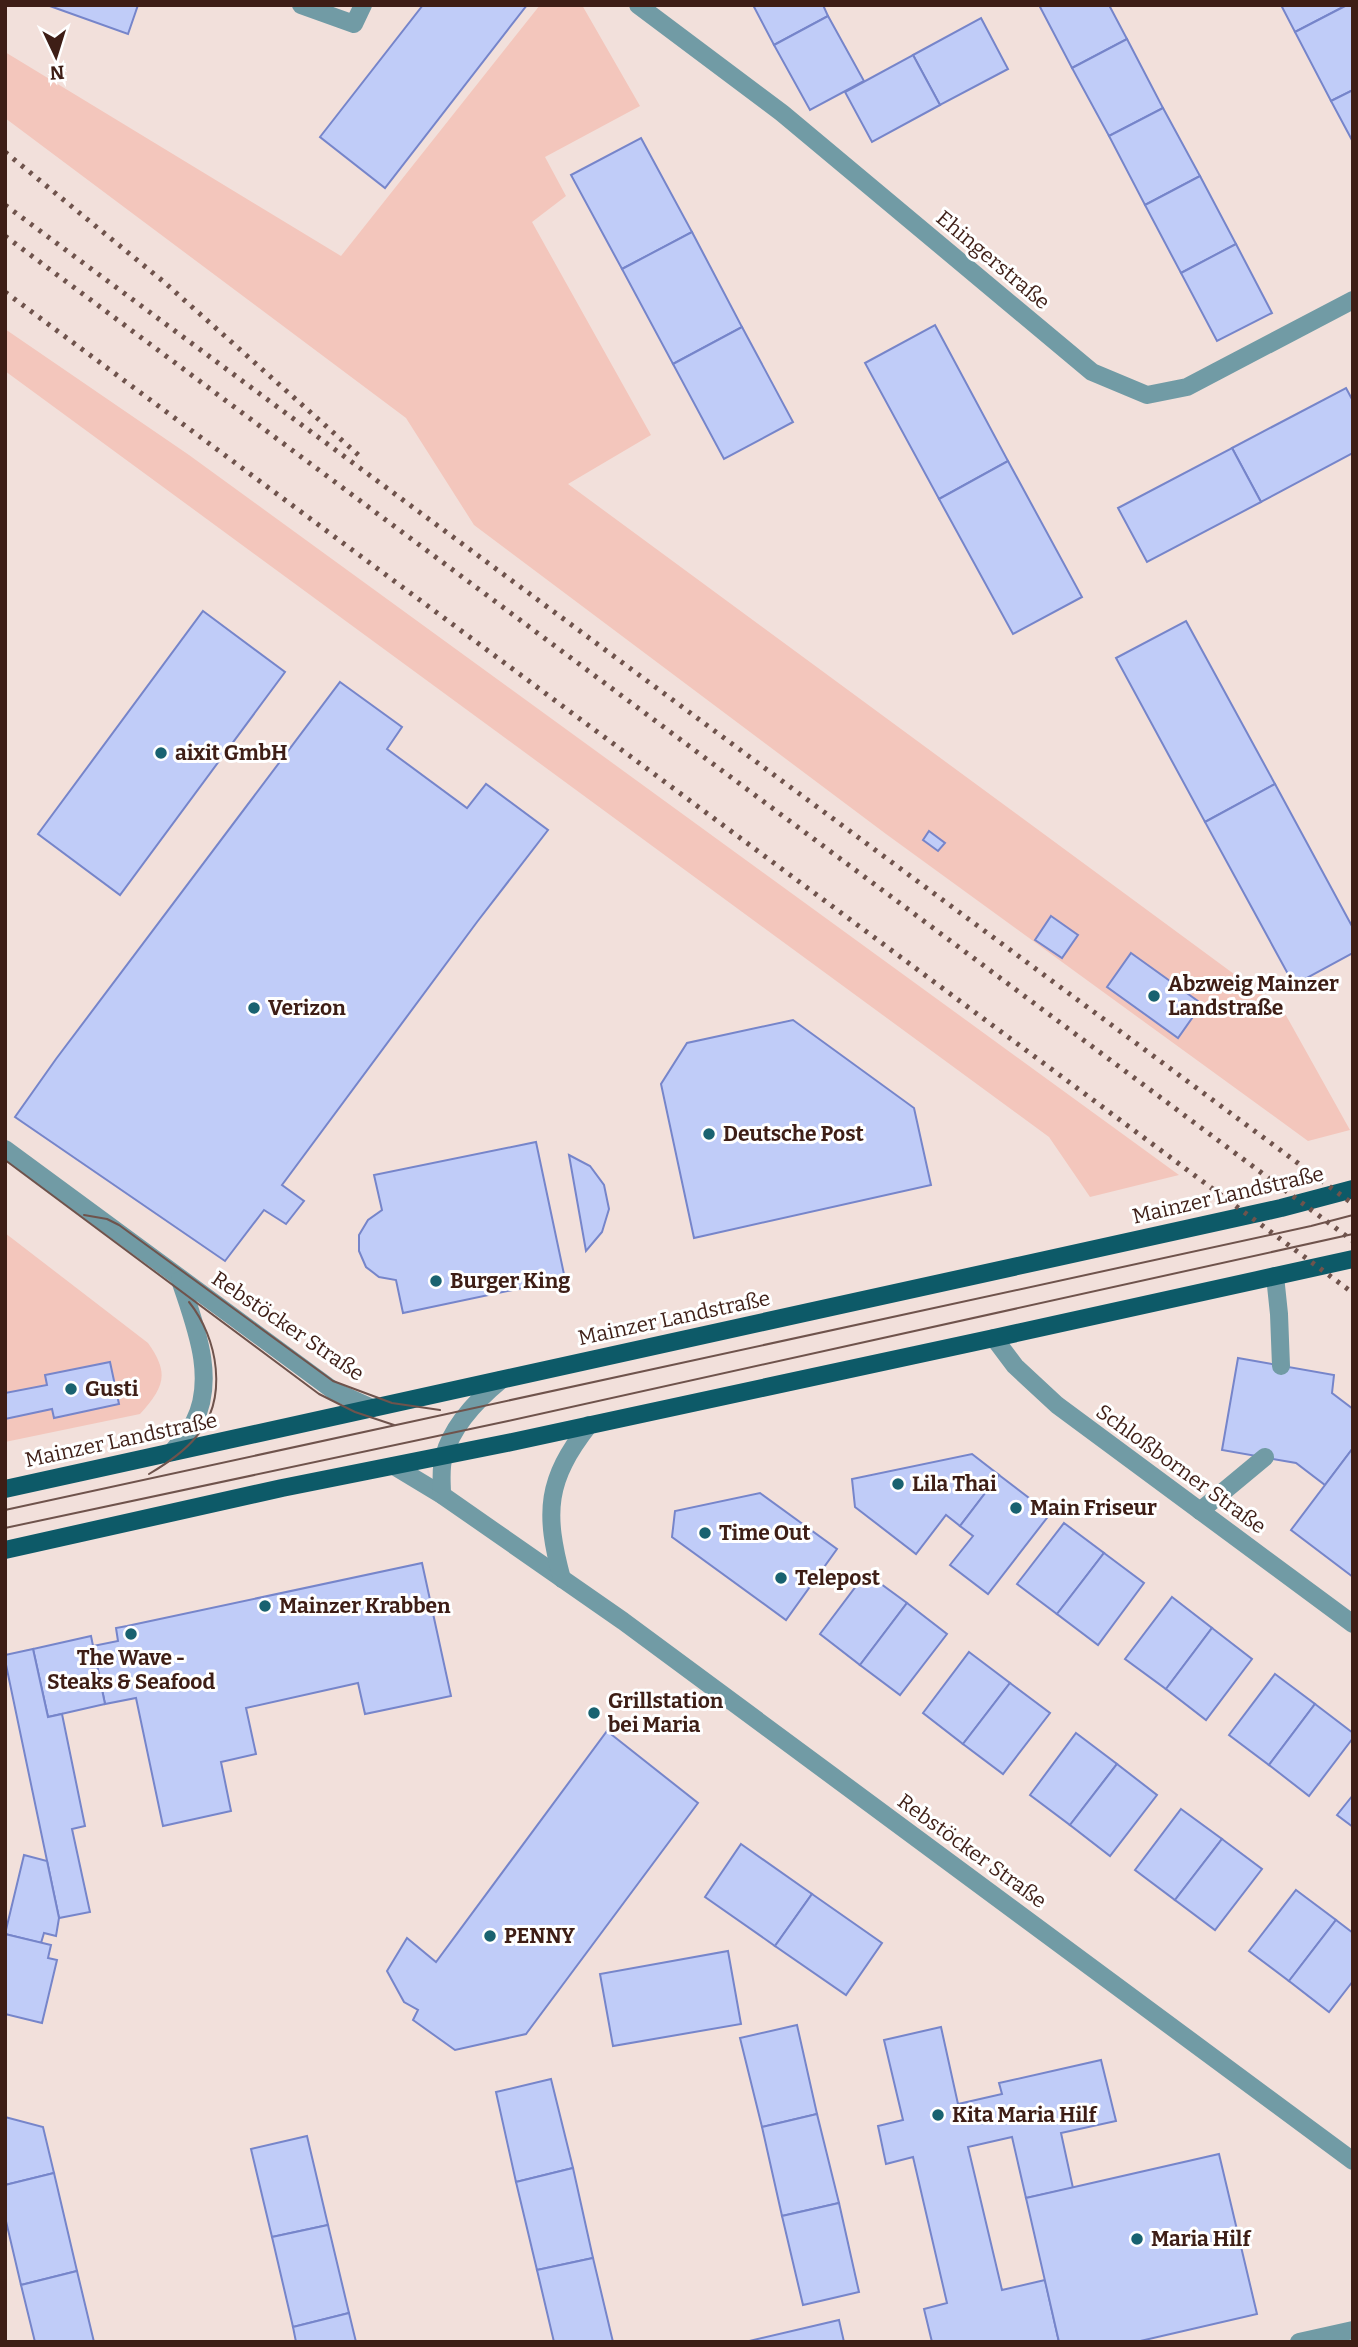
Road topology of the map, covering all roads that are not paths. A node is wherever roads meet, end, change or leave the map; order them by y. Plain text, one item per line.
1 (301, 5) edge
2 (363, 5) edge
3 (638, 5) edge
4 (1353, 300) edge
5 (5, 1149) edge
6 (1353, 1189) edge
7 (1353, 1259) edge
8 (1275, 1276) junction
9 (180, 1280) junction
10 (994, 1338) junction
11 (1281, 1366) dead end
12 (501, 1380) junction
13 (372, 1408) junction
14 (589, 1425) junction
15 (172, 1452) junction
16 (444, 1455) junction
17 (1265, 1457) dead end
18 (394, 1466) junction
19 (5, 1489) edge
20 (442, 1495) junction
21 (1200, 1511) junction
22 (5, 1549) edge
23 (562, 1579) junction
24 (1353, 1624) edge
25 (1353, 2161) edge
26 (1353, 2330) edge
27 (1299, 2342) edge

1 - 2 street
3 - 4 street, Ehingerstraße
5 - 9 street, Rebstöcker Straße
6 - 12 main road, Mainzer Landstraße
7 - 8 main road
8 - 10 main road
8 - 11 street
9 - 13 street, Rebstöcker Straße
9 - 15 street, Rebstöcker Straße
10 - 14 main road
10 - 21 street, Schloßborner Straße
12 - 13 main road, Mainzer Landstraße
12 - 16 street
13 - 15 main road, Mainzer Landstraße
14 - 16 main road
14 - 23 street
15 - 19 main road, Mainzer Landstraße
16 - 18 main road
16 - 20 street
17 - 21 street
18 - 20 street, Rebstöcker Straße
18 - 22 main road
20 - 23 street, Rebstöcker Straße
21 - 24 street, Schloßborner Straße
23 - 25 street, Rebstöcker Straße
26 - 27 street

